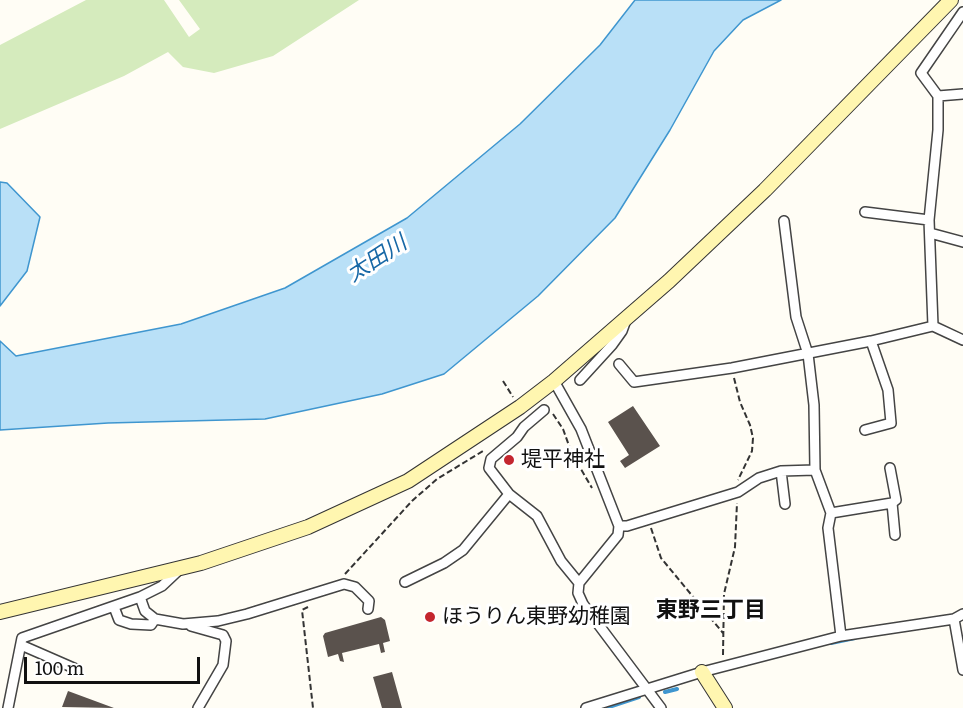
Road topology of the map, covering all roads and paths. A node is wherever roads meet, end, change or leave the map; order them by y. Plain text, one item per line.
1 (951, 0) edge
2 (963, 12) edge
3 (963, 94) edge
4 (938, 96) junction
5 (865, 212) dead end
6 (929, 220) junction
7 (784, 221) dead end
8 (930, 233) junction
9 (963, 242) edge
10 (627, 317) junction
11 (933, 326) junction
12 (963, 340) edge
13 (870, 341) junction
14 (808, 354) junction
15 (618, 364) dead end
16 (732, 368) junction
17 (580, 380) dead end
18 (503, 381) dead end
19 (554, 381) junction
20 (517, 402) dead end
21 (544, 410) dead end
22 (556, 419) dead end
23 (524, 427) junction
24 (865, 430) dead end
25 (509, 435) dead end
26 (491, 446) dead end
27 (890, 468) dead end
28 (815, 470) junction
29 (781, 471) junction
30 (593, 490) dead end
31 (738, 492) junction
32 (509, 494) junction
33 (892, 503) junction
34 (785, 504) dead end
35 (831, 513) junction
36 (648, 520) junction
37 (619, 526) junction
38 (895, 535) dead end
39 (179, 569) junction
40 (405, 582) dead end
41 (344, 584) junction
42 (579, 584) junction
43 (140, 597) junction
44 (311, 605) dead end
45 (114, 607) junction
46 (368, 609) dead end
47 (0, 612) edge
48 (959, 616) edge
49 (155, 619) junction
50 (183, 624) junction
51 (723, 633) junction
52 (841, 636) junction
53 (21, 645) junction
54 (724, 667) junction
55 (76, 669) dead end
56 (963, 670) edge
57 (702, 672) junction
58 (648, 688) junction
59 (8, 708) edge
60 (198, 708) edge
61 (312, 708) edge
62 (586, 708) edge
63 (661, 708) edge
64 (724, 708) edge

1 - 10 street
2 - 4 street
3 - 4 street
4 - 6 street
5 - 6 street
6 - 8 street
7 - 14 street
8 - 9 street
8 - 11 street
10 - 17 street
10 - 19 street
11 - 12 street
11 - 13 street
13 - 14 street
13 - 24 street
14 - 16 street
14 - 28 street
15 - 16 street
16 - 31 path
18 - 20 path
19 - 37 street
19 - 39 street
21 - 23 street
22 - 30 path
23 - 25 street
23 - 32 street
26 - 41 path
27 - 33 street
28 - 29 street
28 - 35 street
29 - 31 street
29 - 34 street
31 - 36 street
31 - 51 path
32 - 40 street
32 - 42 street
33 - 35 street
33 - 38 street
35 - 52 street
36 - 37 street
36 - 51 path
37 - 42 street
39 - 43 street
39 - 47 street
41 - 46 street
41 - 50 street
42 - 58 street
43 - 45 street
43 - 49 street
44 - 61 path
45 - 49 street
45 - 53 street
48 - 52 street
48 - 56 street
49 - 50 street
50 - 60 street
51 - 54 path
52 - 54 street
53 - 55 street
53 - 59 street
54 - 57 street
57 - 58 street
57 - 64 street
58 - 62 street
58 - 63 street

